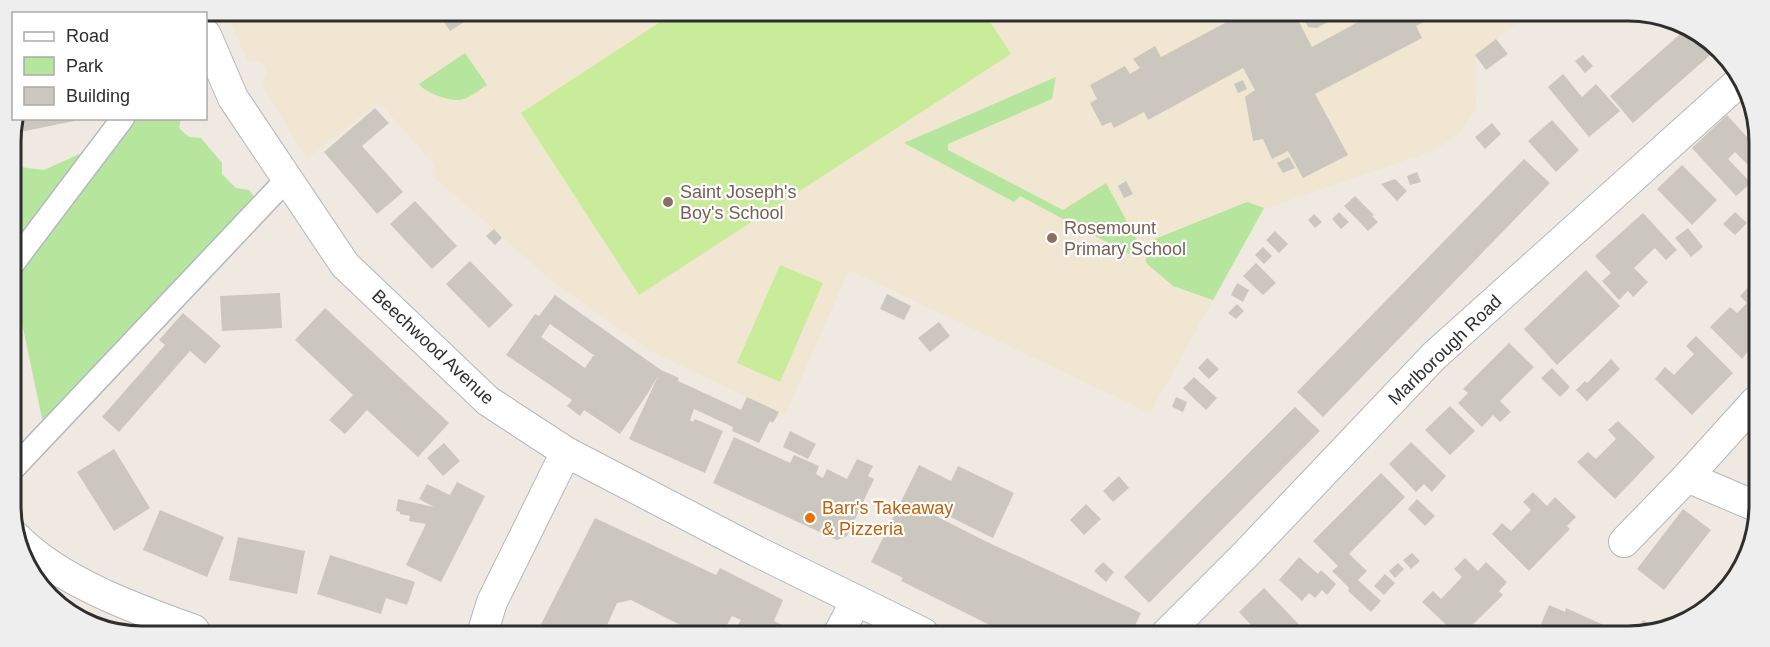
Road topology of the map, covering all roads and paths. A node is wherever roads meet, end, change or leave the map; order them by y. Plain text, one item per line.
1 (207, 37) edge
2 (1735, 85) edge
3 (121, 120) edge
4 (288, 178) junction
5 (21, 252) edge
6 (1749, 409) edge
7 (566, 452) junction
8 (21, 462) edge
9 (1687, 477) junction
10 (1749, 503) edge
11 (1624, 542) dead end
12 (30, 550) edge
13 (856, 601) junction
14 (184, 626) edge
15 (485, 626) edge
16 (843, 626) edge
17 (908, 626) edge
18 (1174, 626) edge

1 - 4 street, Beechwood Avenue
2 - 18 street, Marlborough Road
3 - 5 street
4 - 7 street, Beechwood Avenue
4 - 8 street
6 - 9 street
7 - 13 street, Beechwood Avenue
7 - 15 street
9 - 10 street
9 - 11 street
12 - 14 street
13 - 16 street
13 - 17 street, Beechwood Avenue

